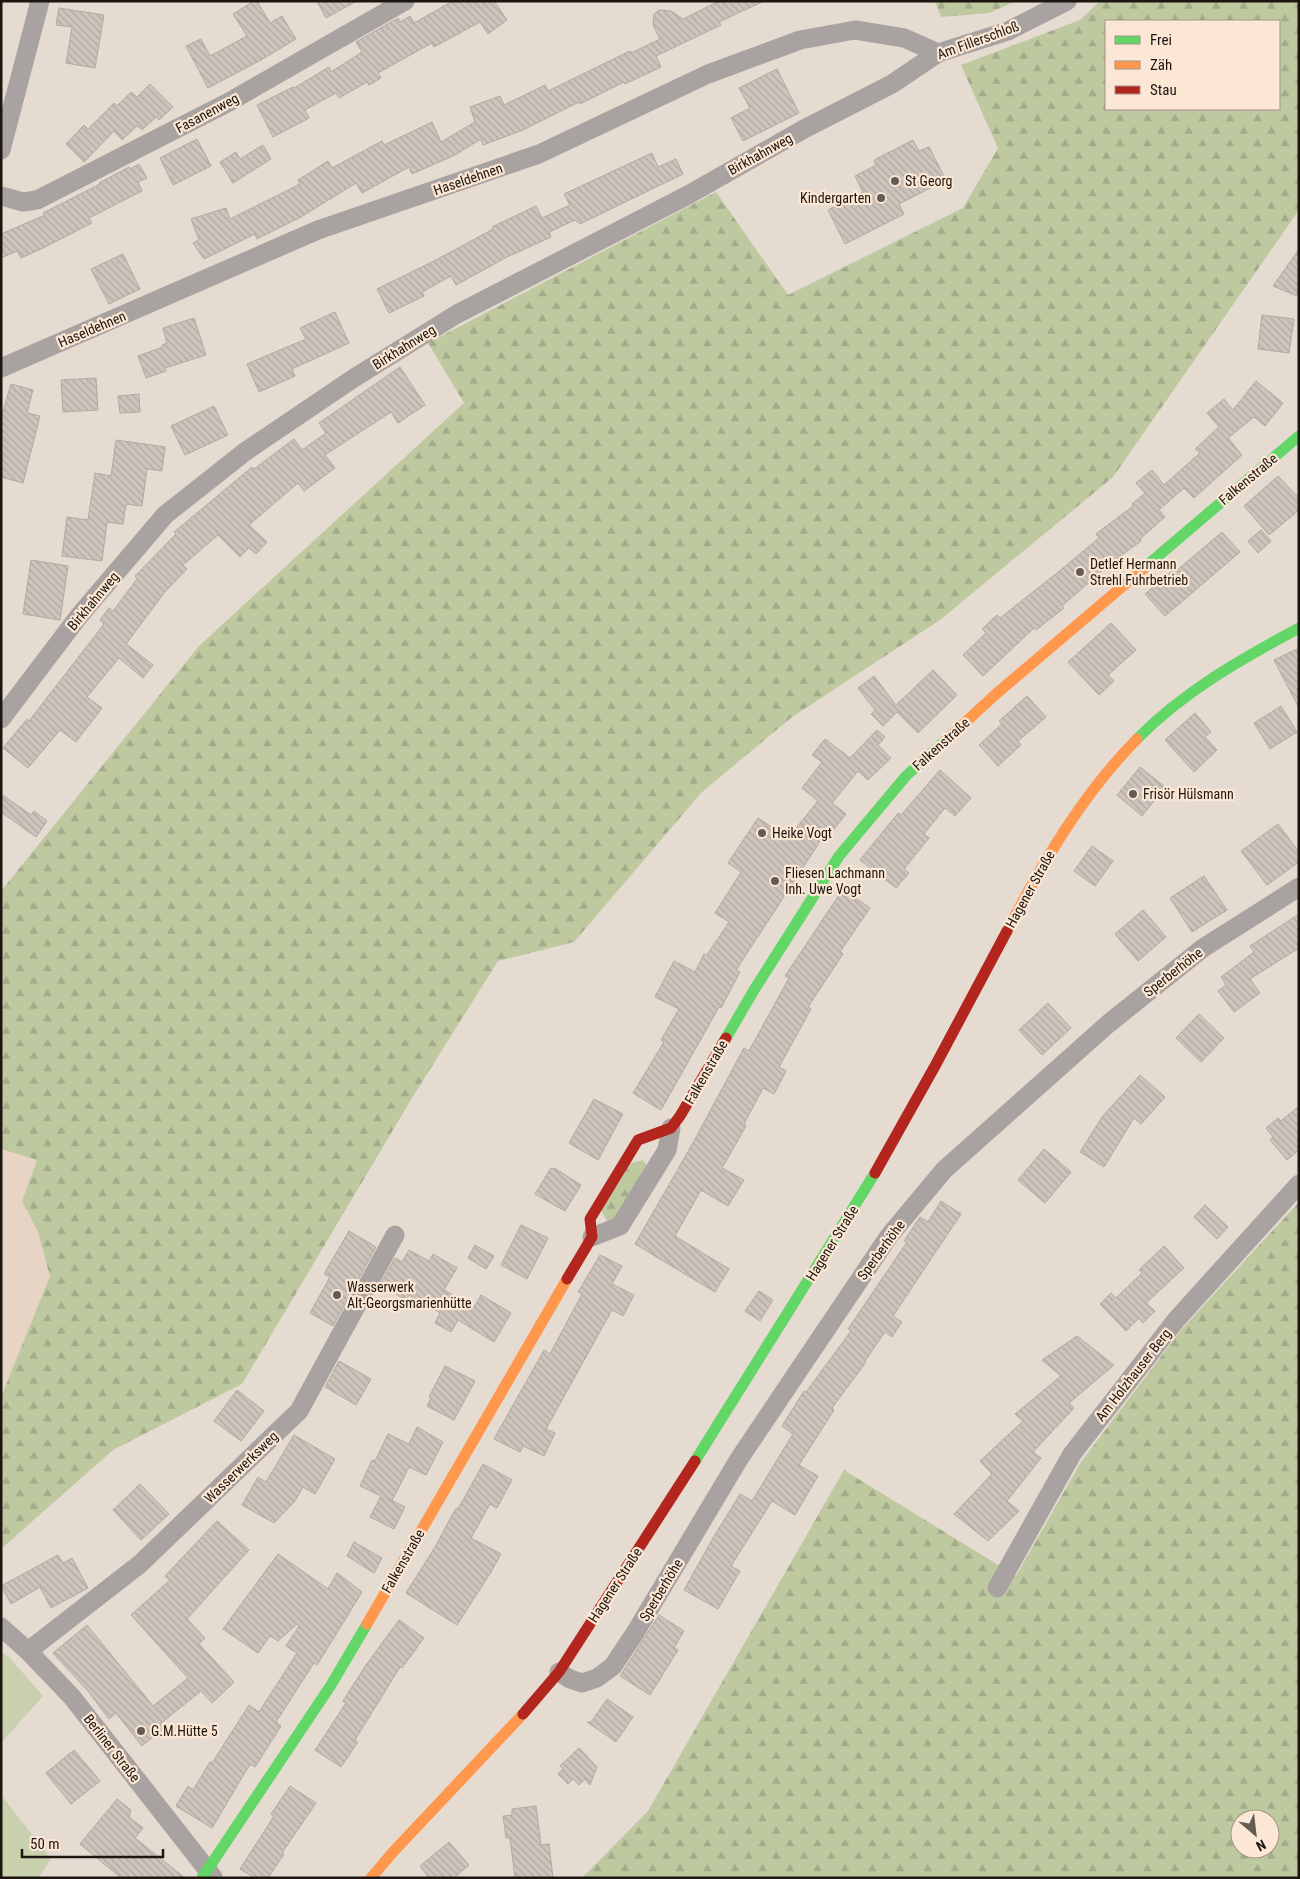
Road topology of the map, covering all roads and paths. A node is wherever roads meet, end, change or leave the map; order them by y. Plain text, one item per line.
1 (40, 1) edge
2 (405, 1) edge
3 (1067, 1) edge
4 (938, 53) junction
5 (892, 84) joint
6 (1, 150) edge
7 (1, 196) edge
8 (1, 368) edge
9 (1299, 436) edge
10 (1299, 628) edge
11 (1, 719) edge
12 (1299, 887) edge
13 (671, 1128) junction
14 (1299, 1184) edge
15 (395, 1235) dead end
16 (592, 1237) junction
17 (997, 1588) dead end
18 (1, 1627) edge
19 (28, 1650) junction
20 (558, 1672) junction
21 (208, 1875) edge
22 (371, 1878) edge

1 - 6 street
2 - 7 street, Fasanenweg
3 - 4 street, Am Fillerschloß
4 - 5 street, Am Fillerschloß
4 - 8 street, Haseldehnen
5 - 11 street, Birkhahnweg
9 - 13 street, Falkenstraße
10 - 20 street, Hagener Straße
12 - 20 street, Sperberhöhe
13 - 16 street, Falkenstraße
13 - 16 street, Falkenstraße
14 - 17 street, Am Holzhauser Berg
15 - 19 street, Wasserwerksweg
16 - 21 street, Falkenstraße
18 - 19 street, Berliner Straße
19 - 21 street, Berliner Straße
20 - 22 street, Hagener Straße

